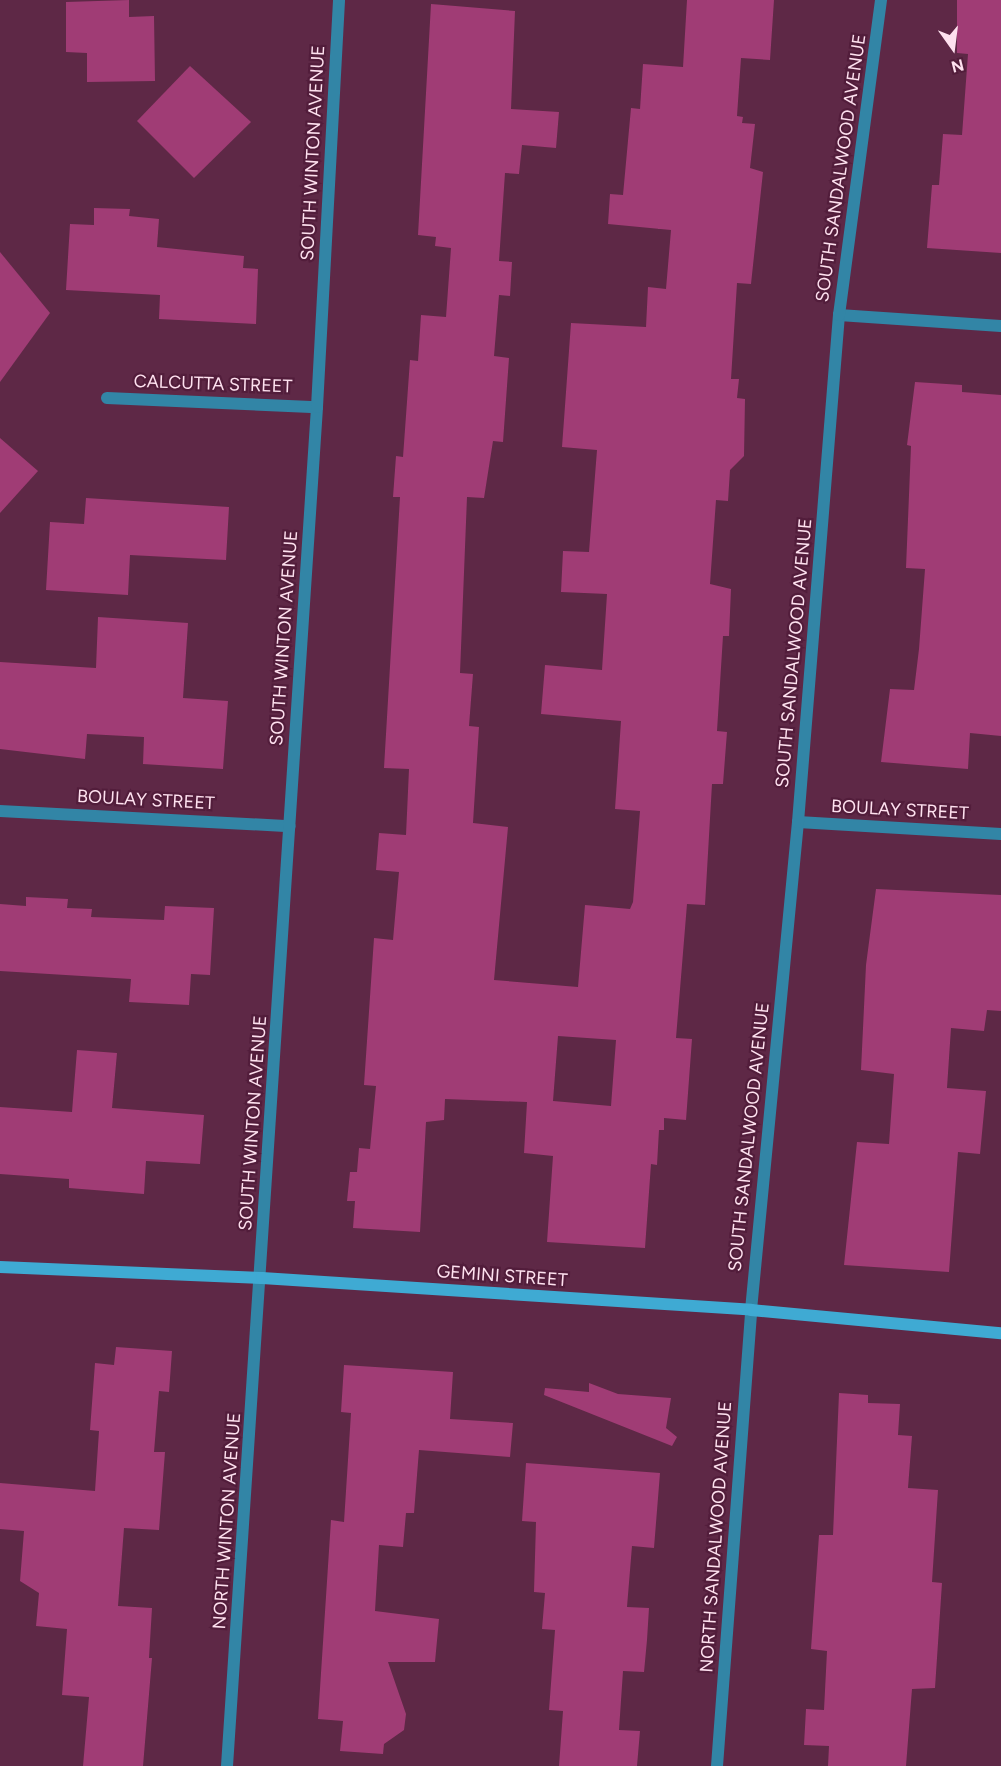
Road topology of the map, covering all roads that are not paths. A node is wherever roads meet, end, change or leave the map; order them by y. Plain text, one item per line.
1 (339, 0) edge
2 (881, 0) edge
3 (839, 315) junction
4 (1001, 326) edge
5 (106, 398) dead end
6 (317, 407) junction
7 (0, 810) edge
8 (798, 822) junction
9 (290, 826) junction
10 (1001, 834) edge
11 (0, 1267) edge
12 (261, 1278) junction
13 (751, 1310) junction
14 (1001, 1334) edge
15 (227, 1766) edge
16 (717, 1766) edge

1 - 6 street, SOUTH WINTON AVENUE
2 - 3 street, SOUTH SANDALWOOD AVENUE
3 - 4 street
3 - 8 street, SOUTH SANDALWOOD AVENUE
5 - 6 street, CALCUTTA STREET
6 - 9 street, SOUTH WINTON AVENUE
7 - 9 street, BOULAY STREET
8 - 10 street, BOULAY STREET
8 - 13 street, SOUTH SANDALWOOD AVENUE
9 - 12 street, SOUTH WINTON AVENUE
11 - 12 street, GEMINI STREET
12 - 13 street, GEMINI STREET
12 - 15 street, NORTH WINTON AVENUE
13 - 14 street, GEMINI STREET
13 - 16 street, NORTH SANDALWOOD AVENUE

